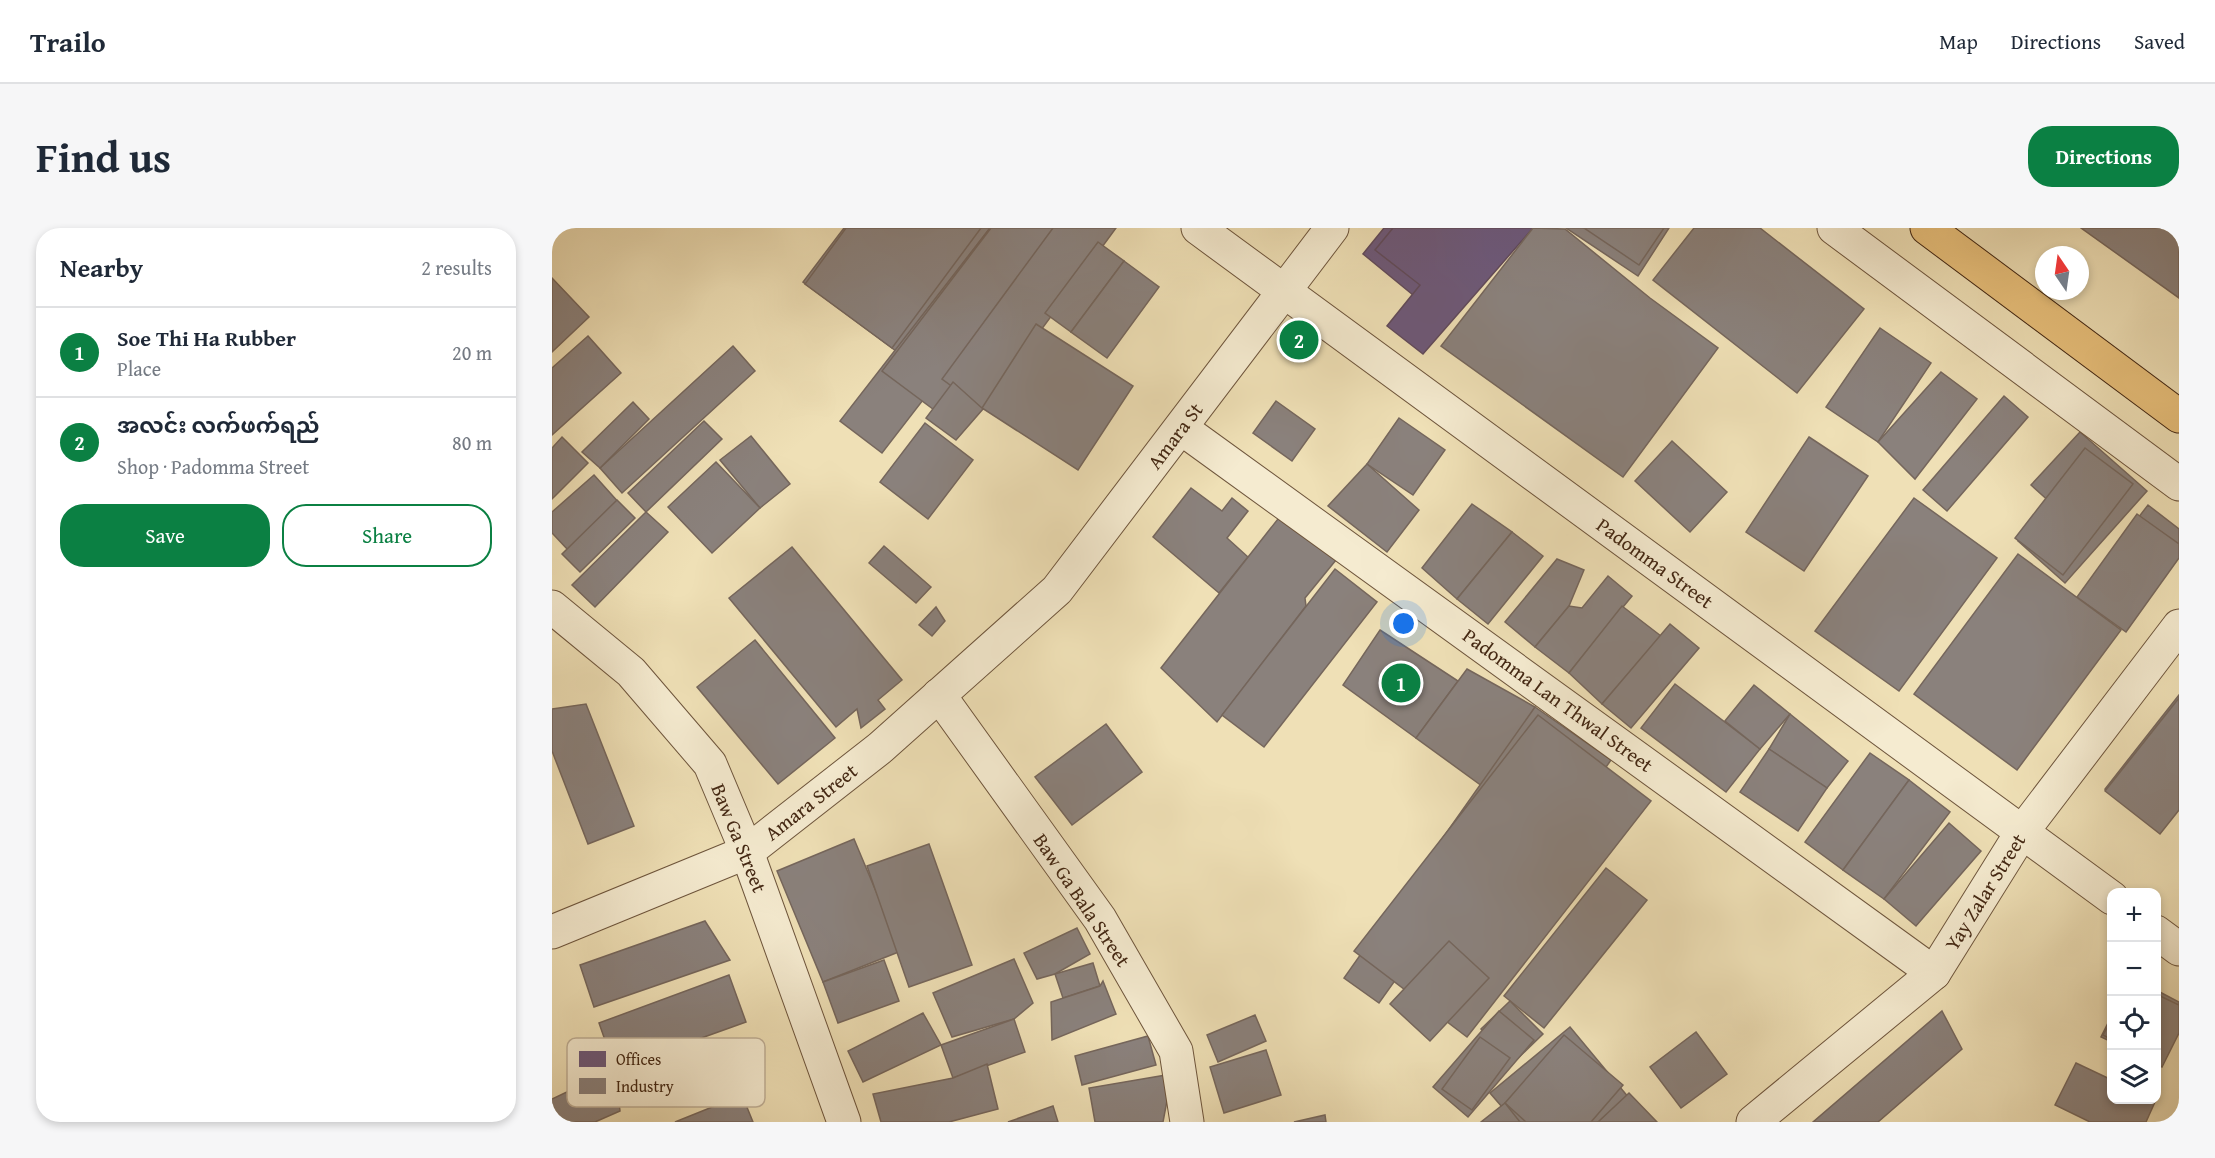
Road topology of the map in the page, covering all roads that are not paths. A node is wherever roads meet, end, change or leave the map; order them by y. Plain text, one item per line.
1 (1198, 228) edge
2 (1332, 228) edge
3 (1834, 228) edge
4 (1927, 228) edge
5 (1286, 292) junction
6 (2179, 416) edge
7 (1181, 428) junction
8 (2179, 484) edge
9 (552, 607) edge
10 (2179, 626) edge
11 (1006, 635) joint
12 (939, 695) junction
13 (2022, 832) junction
14 (747, 852) junction
15 (2107, 894) edge
16 (552, 932) edge
17 (2161, 935) edge
18 (2179, 949) edge
19 (1934, 973) junction
20 (844, 1122) edge
21 (1186, 1122) edge
22 (1753, 1122) edge

1 - 5 street, Padomma Street
2 - 5 street, Amara St
3 - 8 street
4 - 6 main road
5 - 7 street, Amara St
5 - 13 street, Padomma Street
7 - 11 street, Amara St
7 - 19 street, Padomma Lan Thwal Street
9 - 14 street, Baw Ga Street
10 - 13 street, Yay Zalar Street
11 - 12 street, Amara Street
12 - 14 street, Amara Street
12 - 21 street, Baw Ga Bala Street
13 - 15 street, Padomma Street
13 - 19 street, Yay Zalar Street
14 - 16 street, Amara Street
14 - 20 street, Baw Ga Street
17 - 18 street
19 - 22 street, Yay Zalar Street

